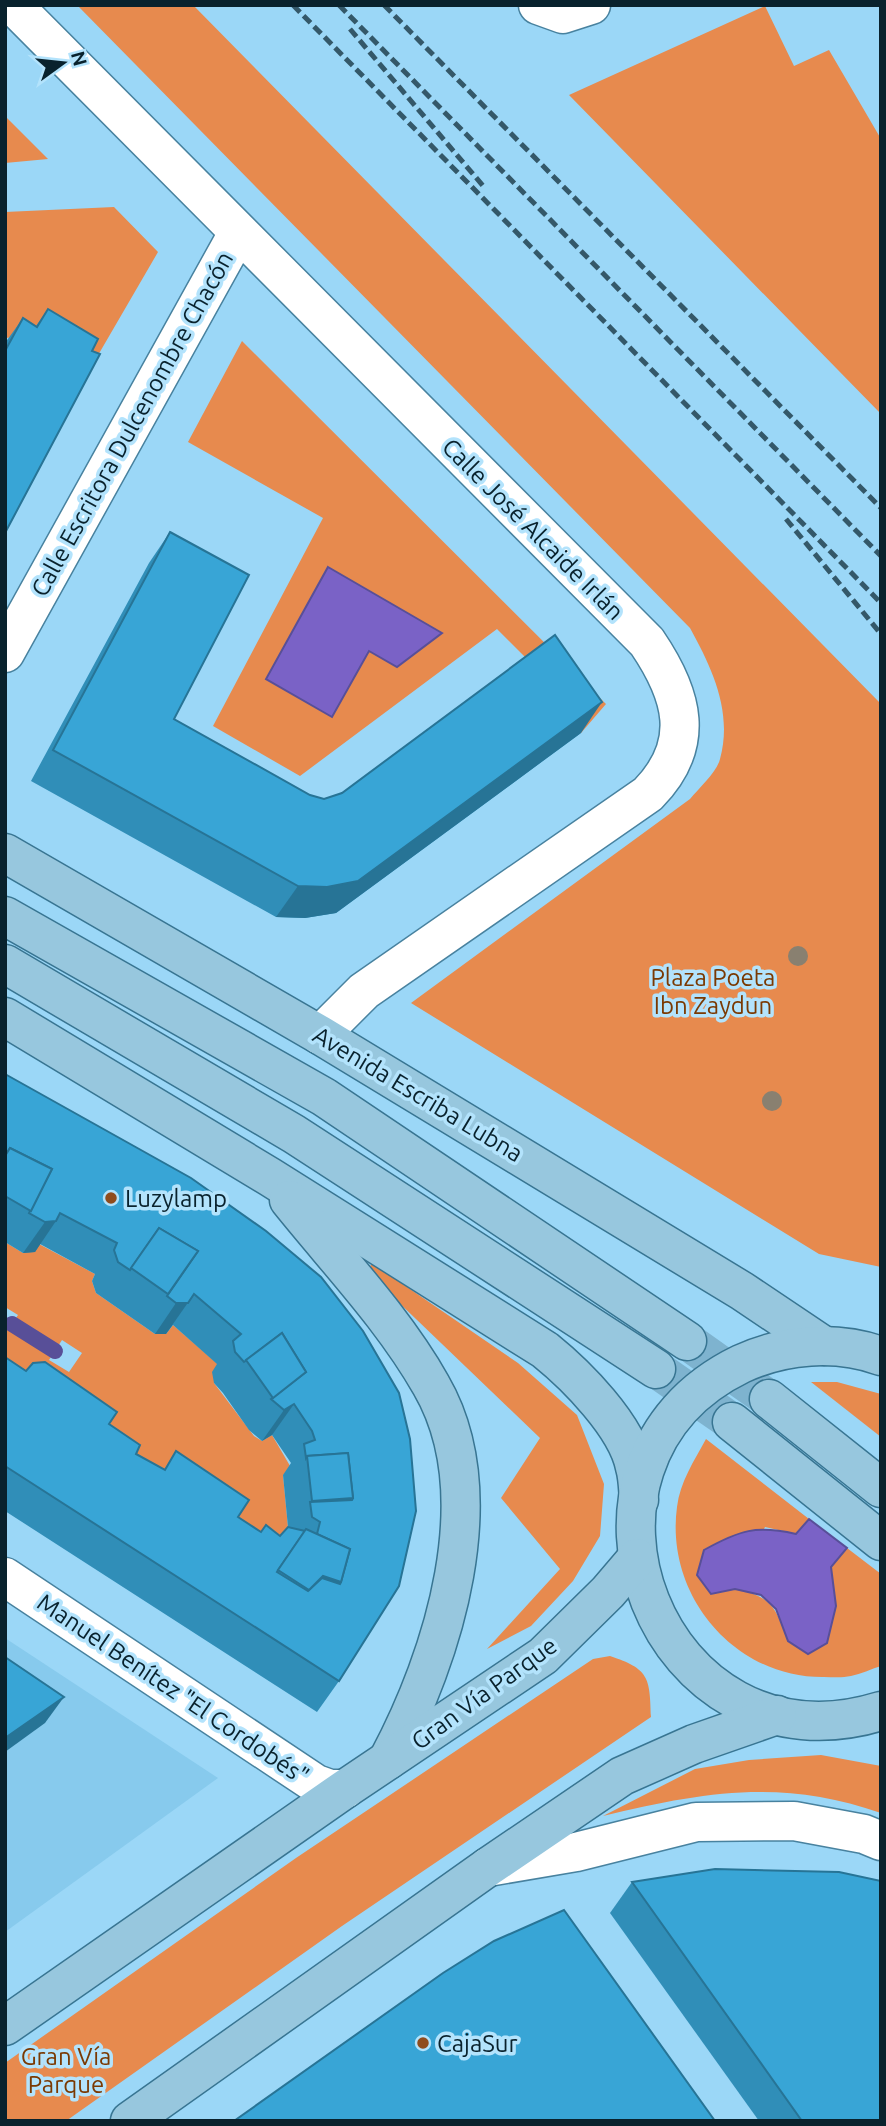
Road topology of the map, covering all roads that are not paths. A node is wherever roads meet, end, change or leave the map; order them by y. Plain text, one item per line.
1 (13, 5) edge
2 (538, 5) edge
3 (591, 5) edge
4 (238, 233) junction
5 (5, 653) edge
6 (5, 853) edge
7 (5, 916) edge
8 (5, 964) edge
9 (5, 1017) edge
10 (320, 1035) junction
11 (270, 1177) junction
12 (687, 1341) tunnel mouth
13 (824, 1346) junction
14 (881, 1356) edge
15 (656, 1369) tunnel mouth
16 (769, 1399) tunnel mouth
17 (732, 1422) tunnel mouth
18 (881, 1488) edge
19 (639, 1500) junction
20 (881, 1541) edge
21 (637, 1558) junction
22 (5, 1577) edge
23 (881, 1711) edge
24 (778, 1715) junction
25 (826, 1720) junction
26 (881, 1738) edge
27 (386, 1763) junction
28 (345, 1789) junction
29 (881, 1841) edge
30 (488, 1867) junction
31 (5, 2025) edge
32 (130, 2121) edge

1 - 4 street, Calle José Alcaide Irlán
2 - 3 street
4 - 5 street, Calle Escritora Dulcenombre Chacón
4 - 10 street, Calle José Alcaide Irlán
6 - 10 main road, Avenida Escriba Lubna
7 - 12 main road
8 - 15 main road
9 - 11 main road
10 - 13 main road, Avenida Escriba Lubna
11 - 19 main road
11 - 27 main road
13 - 14 main road
13 - 19 main road
16 - 18 main road
17 - 20 main road
19 - 21 main road
21 - 24 main road
21 - 27 main road, Gran Vía Parque
22 - 28 street, Manuel Benítez "El Cordobés"
23 - 25 main road
24 - 25 main road
24 - 30 main road
25 - 26 main road
27 - 28 main road, Gran Vía Parque
28 - 31 main road, Gran Vía Parque
29 - 30 street
30 - 32 main road

